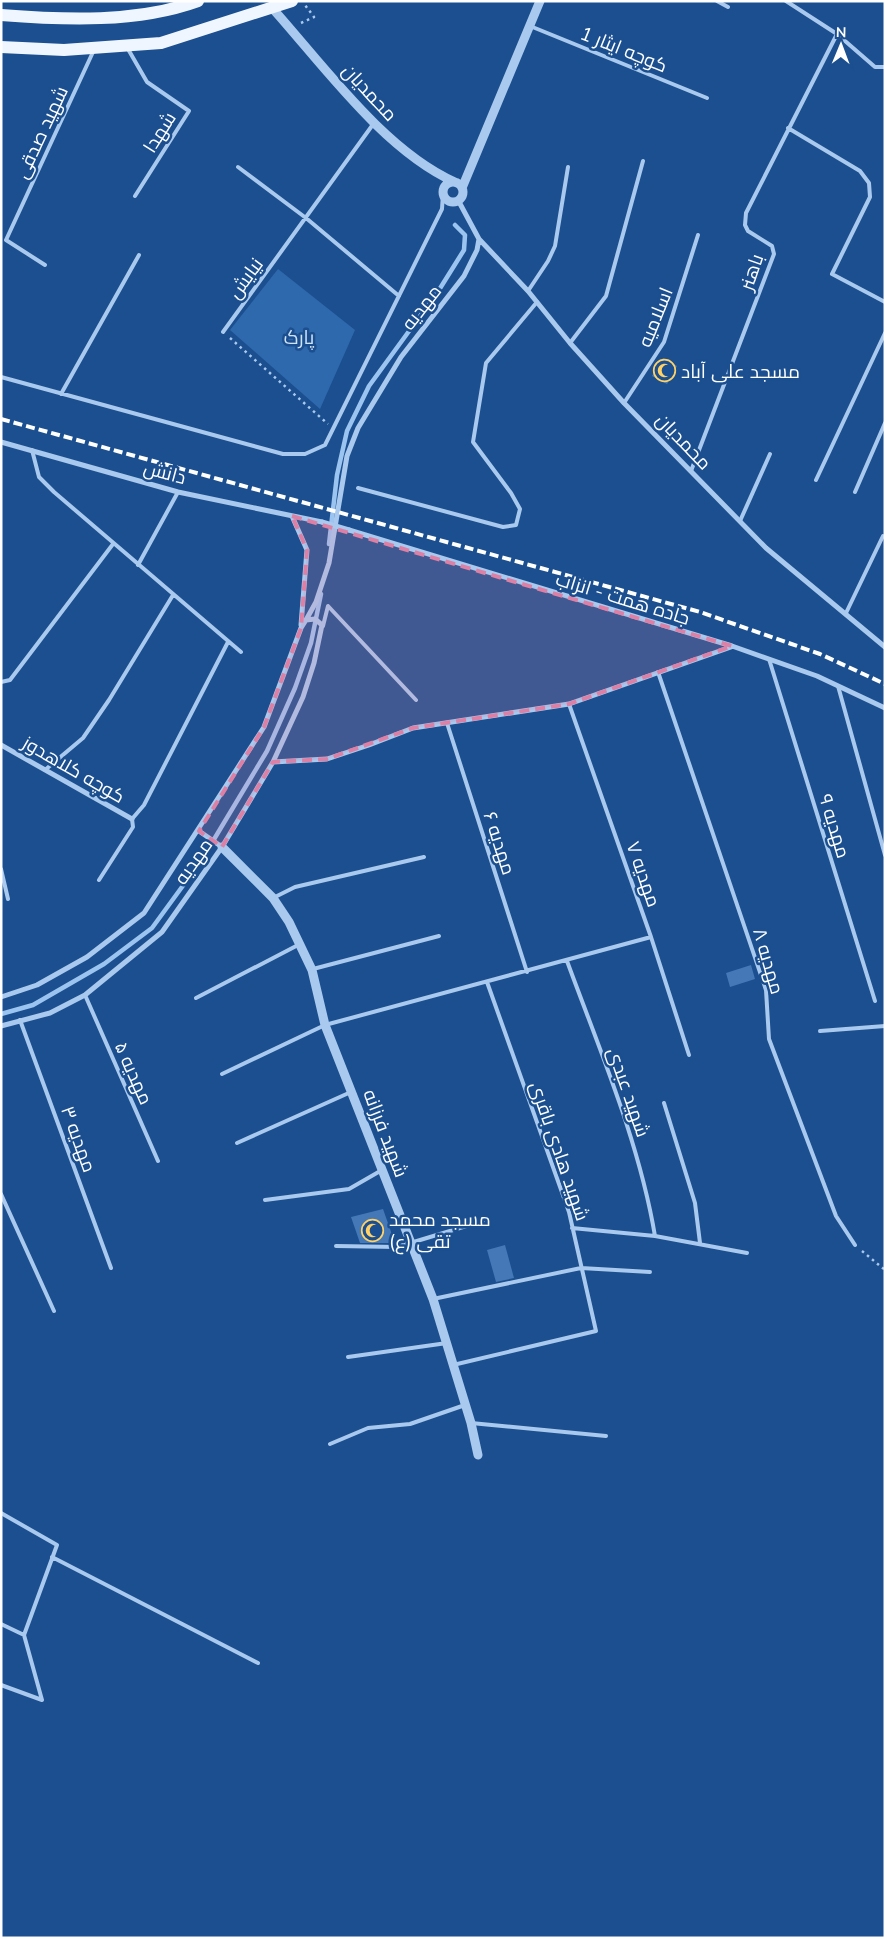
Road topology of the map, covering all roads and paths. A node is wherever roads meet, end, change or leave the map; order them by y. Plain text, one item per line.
1 (198, 1) edge
2 (292, 1) edge
3 (302, 1) edge
4 (540, 1) edge
5 (717, 1) edge
6 (786, 1) edge
7 (728, 7) dead end
8 (274, 9) junction
9 (1, 15) edge
10 (304, 22) dead end
11 (530, 26) junction
12 (837, 34) junction
13 (126, 46) junction
14 (1, 47) edge
15 (95, 47) junction
16 (885, 67) edge
17 (707, 98) dead end
18 (374, 123) junction
19 (788, 128) junction
20 (408, 152) junction
21 (643, 161) dead end
22 (238, 166) dead end
23 (568, 167) dead end
24 (459, 185) junction
25 (444, 193) junction
26 (135, 196) dead end
27 (458, 200) junction
28 (306, 218) junction
29 (698, 235) dead end
30 (479, 239) junction
31 (139, 255) dead end
32 (45, 265) dead end
33 (528, 291) junction
34 (399, 296) junction
35 (537, 302) junction
36 (885, 302) edge
37 (224, 332) joint
38 (885, 333) edge
39 (570, 343) junction
40 (1, 377) edge
41 (60, 394) junction
42 (624, 403) junction
43 (885, 423) edge
44 (332, 428) junction
45 (1, 442) edge
46 (32, 450) junction
47 (770, 454) dead end
48 (691, 471) junction
49 (816, 480) dead end
50 (358, 488) dead end
51 (178, 492) junction
52 (856, 492) dead end
53 (292, 516) junction
54 (740, 521) junction
55 (322, 522) joint
56 (883, 536) dead end
57 (113, 544) junction
58 (138, 565) junction
59 (173, 595) junction
60 (846, 613) junction
61 (306, 620) junction
62 (301, 628) junction
63 (322, 633) junction
64 (228, 642) junction
65 (732, 646) junction
66 (885, 647) edge
67 (241, 652) dead end
68 (769, 659) junction
69 (658, 672) junction
70 (1, 682) edge
71 (838, 686) junction
72 (416, 700) dead end
73 (570, 704) junction
74 (885, 708) edge
75 (447, 723) junction
76 (1, 745) edge
77 (273, 762) junction
78 (45, 770) junction
79 (132, 819) junction
80 (199, 831) junction
81 (222, 847) junction
82 (885, 855) edge
83 (424, 857) dead end
84 (1, 869) edge
85 (99, 880) dead end
86 (273, 898) junction
87 (8, 899) dead end
88 (439, 936) dead end
89 (651, 937) junction
90 (300, 944) junction
91 (567, 961) junction
92 (312, 970) junction
93 (527, 972) junction
94 (487, 982) junction
95 (84, 995) junction
96 (1, 997) edge
97 (196, 998) dead end
98 (875, 1001) dead end
99 (20, 1020) junction
100 (325, 1025) junction
101 (1, 1026) edge
102 (885, 1026) edge
103 (820, 1031) dead end
104 (689, 1055) dead end
105 (222, 1074) dead end
106 (352, 1091) junction
107 (664, 1103) dead end
108 (237, 1143) dead end
109 (158, 1161) dead end
110 (382, 1170) junction
111 (1, 1194) edge
112 (265, 1200) dead end
113 (483, 1221) dead end
114 (572, 1228) junction
115 (655, 1236) junction
116 (411, 1242) junction
117 (700, 1243) junction
118 (855, 1245) joint
119 (336, 1246) dead end
120 (747, 1253) dead end
121 (111, 1268) dead end
122 (581, 1268) junction
123 (885, 1270) edge
124 (650, 1272) dead end
125 (433, 1298) junction
126 (54, 1311) dead end
127 (447, 1343) junction
128 (348, 1357) dead end
129 (453, 1365) junction
130 (465, 1405) junction
131 (471, 1423) junction
132 (606, 1436) dead end
133 (330, 1444) dead end
134 (478, 1455) dead end
135 (1, 1512) edge
136 (52, 1557) junction
137 (1, 1624) edge
138 (24, 1635) junction
139 (258, 1663) dead end
140 (1, 1685) edge

1 - 9 main road
2 - 8 main road
3 - 10 path
4 - 11 street
5 - 7 lane
6 - 12 lane
8 - 13 main road
8 - 18 street, محمدیان
11 - 17 lane, کوچه ایثار 1
11 - 24 street
12 - 16 lane
12 - 19 lane, باهنر
13 - 15 main road
13 - 26 lane, شهدا
14 - 15 main road
15 - 32 lane, شهید صدقی
18 - 20 street, محمدیان
18 - 28 lane, نیایش
19 - 36 lane
19 - 48 lane, باهنر
20 - 24 street, محمدیان
20 - 25 street
21 - 39 lane
22 - 28 lane
23 - 33 lane
24 - 25 street
24 - 27 street
25 - 27 street
25 - 34 lane
27 - 30 street
28 - 34 lane
28 - 37 lane, نیایش
29 - 42 lane, اسلاميه
30 - 33 street, محمدیان
30 - 61 street, مهدیه
31 - 41 lane
33 - 35 street, محمدیان
34 - 44 lane
35 - 39 street, محمدیان
35 - 50 lane
37 - 44 path
38 - 49 lane
39 - 42 street, محمدیان
40 - 41 lane
41 - 44 lane
42 - 48 street, محمدیان
43 - 52 lane
45 - 46 street, دانش
46 - 51 street, دانش
46 - 57 lane
47 - 54 lane
48 - 54 street, محمدیان
51 - 53 street, دانش
51 - 58 lane
53 - 55 street, دانش
53 - 62 street
54 - 60 street, محمدیان
55 - 65 street, جاده همت - انزاب, bridge
56 - 60 lane
57 - 58 lane
57 - 70 lane
58 - 59 lane
59 - 64 lane
59 - 78 lane
60 - 66 street, محمدیان
61 - 62 street, مهدیه
61 - 63 street
62 - 80 street
63 - 72 lane
63 - 77 street, مهدیه
64 - 67 lane
64 - 79 lane
65 - 68 street, جاده همت - انزاب
65 - 69 street
68 - 71 street, جاده همت - انزاب
68 - 98 lane, مهدیه ۹
69 - 73 street
69 - 118 lane, مهدیه ۸
71 - 74 street, جاده همت - انزاب
71 - 82 lane
73 - 75 street
73 - 89 lane, مهدیه ۷
75 - 77 street
75 - 93 lane, مهدیه ۶
76 - 78 street, کوچه کلاهدوز
77 - 81 street, مهدیه
78 - 79 street, کوچه کلاهدوز
79 - 85 lane
80 - 81 street
80 - 96 street
81 - 86 street, شهید فرزانه
81 - 95 street, مهدیه
83 - 86 lane
84 - 87 lane
86 - 90 street, شهید فرزانه
88 - 92 lane
89 - 91 lane
89 - 104 lane, مهدیه ۷
90 - 92 street, شهید فرزانه
90 - 97 lane
91 - 93 lane
91 - 115 lane, شهید عبدی
92 - 100 street, شهید فرزانه
93 - 94 lane
94 - 100 lane
94 - 114 lane, شهید هادی باقری
95 - 99 street, مهدیه
95 - 109 lane, مهدیه ۵
99 - 101 street, مهدیه
99 - 121 lane, مهدیه ۳
100 - 105 lane
100 - 106 street, شهید فرزانه
102 - 103 lane
106 - 108 lane
106 - 110 street, شهید فرزانه
107 - 117 lane
110 - 112 lane
110 - 116 street, شهید فرزانه
111 - 126 lane
113 - 116 lane
114 - 115 lane
114 - 122 lane, شهید هادی باقری
115 - 117 lane
116 - 119 lane
116 - 125 street, شهید فرزانه
117 - 120 lane
118 - 123 path
122 - 124 lane
122 - 125 lane
122 - 129 lane, شهید هادی باقری
125 - 127 street, شهید فرزانه
127 - 128 lane
127 - 129 street, شهید فرزانه
129 - 130 street, شهید فرزانه
130 - 131 street, شهید فرزانه
130 - 133 lane
131 - 132 lane
131 - 134 street, شهید فرزانه
135 - 136 lane
136 - 138 lane
136 - 139 lane
137 - 138 lane
138 - 140 lane

